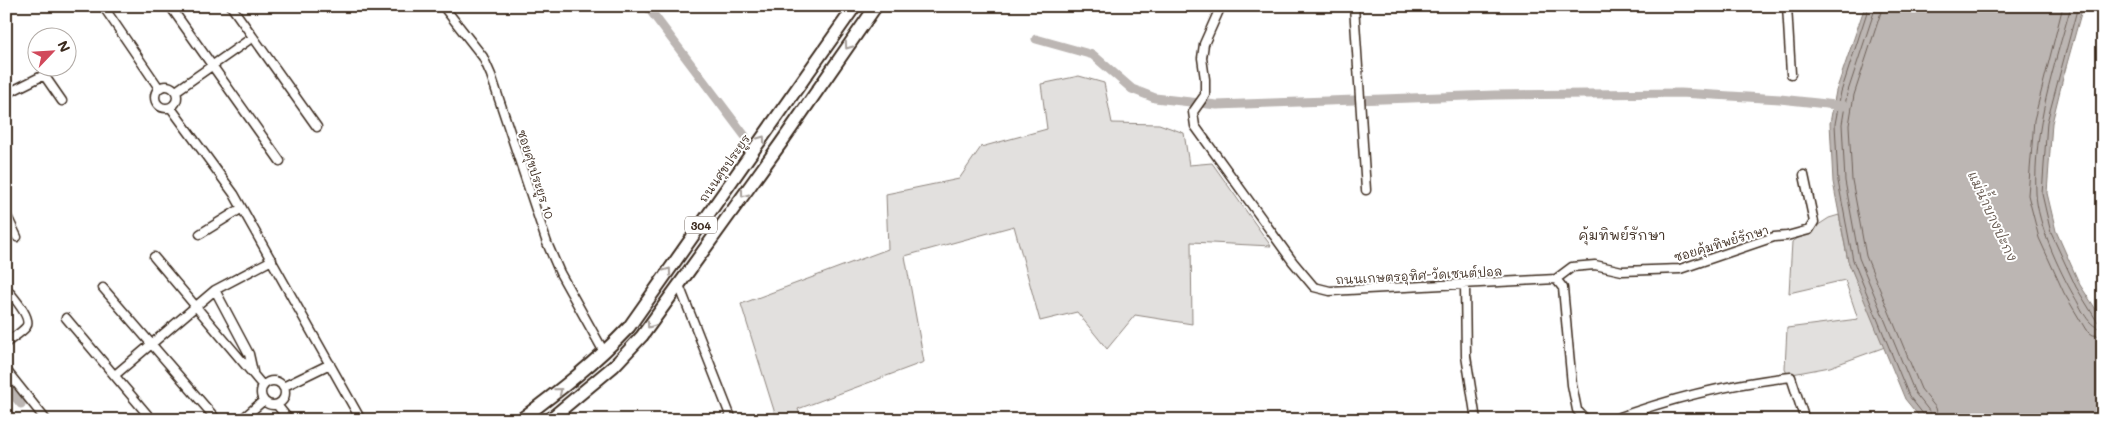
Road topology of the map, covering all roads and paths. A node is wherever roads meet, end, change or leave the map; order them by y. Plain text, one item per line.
1 (103, 6) edge
2 (170, 6) edge
3 (232, 6) edge
4 (443, 6) edge
5 (854, 6) edge
6 (876, 6) edge
7 (1221, 6) edge
8 (1354, 6) edge
9 (1787, 6) edge
10 (253, 37) junction
11 (213, 66) junction
12 (1791, 74) dead end
13 (159, 88) junction
14 (176, 91) junction
15 (6, 94) edge
16 (62, 101) dead end
17 (171, 108) junction
18 (317, 127) dead end
19 (280, 161) dead end
20 (1804, 175) dead end
21 (1366, 190) dead end
22 (242, 208) junction
23 (6, 214) edge
24 (200, 234) dead end
25 (17, 236) dead end
26 (154, 257) dead end
27 (272, 260) junction
28 (1556, 279) junction
29 (678, 285) junction
30 (1465, 285) junction
31 (6, 288) edge
32 (104, 288) dead end
33 (215, 290) junction
34 (196, 307) junction
35 (66, 318) dead end
36 (6, 343) edge
37 (151, 343) junction
38 (604, 352) junction
39 (330, 364) junction
40 (6, 370) edge
41 (254, 373) junction
42 (114, 375) junction
43 (263, 386) junction
44 (283, 387) junction
45 (263, 401) junction
46 (277, 405) junction
47 (46, 420) edge
48 (152, 420) edge
49 (217, 420) edge
50 (241, 420) edge
51 (289, 420) edge
52 (362, 420) edge
53 (520, 420) edge
54 (549, 420) edge
55 (732, 420) edge
56 (1476, 420) edge
57 (1586, 420) edge
58 (1612, 420) edge
59 (1806, 420) edge

1 - 13 street
2 - 11 street
3 - 10 street
4 - 38 street, ซอยศุขประยูร 10
38 -> 5 main road, ถนนศุขประยูร / 304
6 -> 29 main road, 304
7 - 30 street, ถนนเกษตรอุทิศ-วัดเซนต์ปอล
8 - 21 street
9 - 12 street
10 - 11 street
10 - 18 street
11 - 14 street
11 - 19 street
13 - 14 street
13 - 17 street
14 - 17 street
15 - 16 street
17 - 22 street
20 - 28 street, ซอยคุ้มทิพย์รักษา
22 - 24 street
22 - 27 street
23 - 25 street
26 - 34 street
27 - 33 street
27 - 39 street
28 - 30 street, ถนนเกษตรอุทิศ-วัดเซนต์ปอล
28 - 57 street
29 -> 54 main road, 304
29 - 55 street
30 - 56 street
31 - 36 street
32 - 37 street
33 - 34 street
33 - 41 street
34 - 37 street
34 - 41 street
35 - 42 street
37 - 42 street
37 - 49 street
53 -> 38 main road, ถนนศุขประยูร / 304
39 - 44 street
39 - 52 street
40 - 47 street
41 - 43 street
42 - 48 street
43 - 44 street
43 - 45 street
44 - 46 street
45 - 46 street
45 - 50 street
46 - 51 street
58 - 59 street

